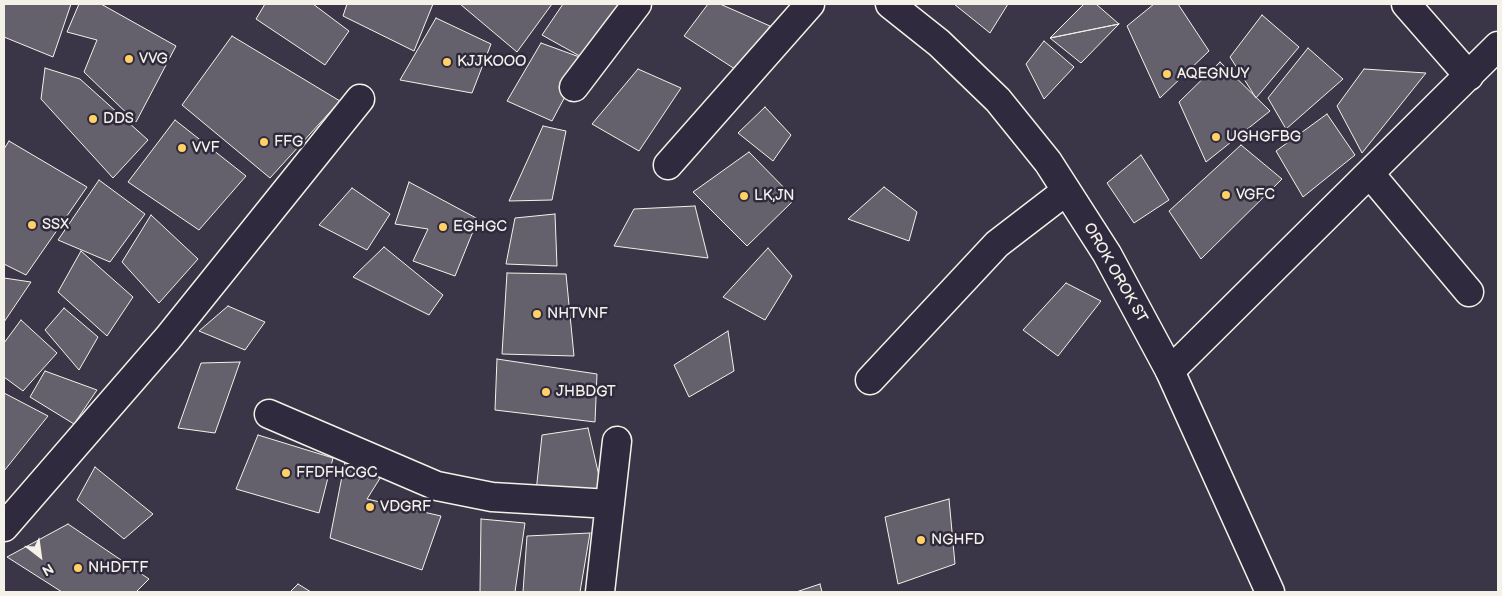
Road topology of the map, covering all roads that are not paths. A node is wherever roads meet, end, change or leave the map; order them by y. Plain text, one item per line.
1 (638, 4) edge
2 (810, 4) edge
3 (890, 4) edge
4 (1406, 4) edge
5 (1498, 46) edge
6 (1469, 76) junction
7 (574, 87) dead end
8 (360, 99) dead end
9 (668, 165) dead end
10 (1370, 174) junction
11 (1066, 191) junction
12 (1469, 292) dead end
13 (1170, 371) junction
14 (870, 380) dead end
15 (269, 414) dead end
16 (617, 441) dead end
17 (610, 504) junction
18 (4, 526) edge
19 (600, 592) edge
20 (1270, 592) edge

1 - 7 street
2 - 9 street
3 - 11 street, OROK OROK ST
4 - 6 street
5 - 6 street
6 - 10 street
8 - 18 street
10 - 12 street
10 - 13 street
11 - 13 street, OROK OROK ST
11 - 14 street
13 - 20 street, OROK OROK ST
15 - 17 street
16 - 17 street
17 - 19 street

